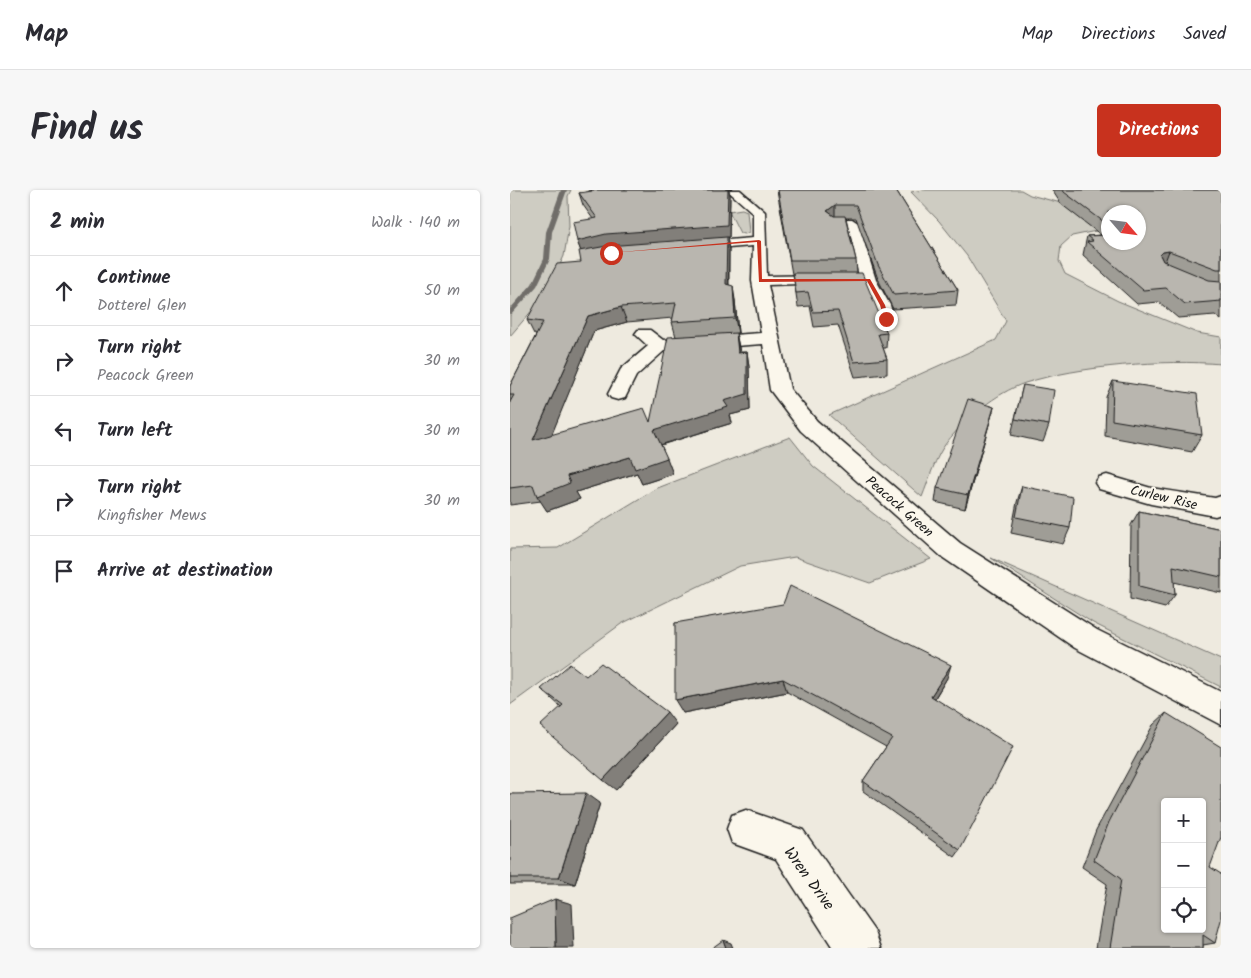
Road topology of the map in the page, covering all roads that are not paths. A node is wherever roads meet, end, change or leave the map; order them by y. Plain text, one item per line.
1 (733, 190) edge
2 (834, 223) edge
3 (759, 241) junction
4 (673, 249) edge
5 (868, 280) junction
6 (760, 281) junction
7 (886, 319) dead end
8 (644, 334) dead end
9 (769, 338) junction
10 (659, 346) junction
11 (618, 394) dead end
12 (1107, 483) dead end
13 (1221, 505) edge
14 (1221, 709) edge
15 (746, 829) dead end
16 (859, 948) edge

1 - 3 street, Peacock Green
2 - 5 street
3 - 4 street
3 - 6 street, Peacock Green
5 - 6 street
5 - 7 street
6 - 9 street, Peacock Green
8 - 10 street
9 - 10 street
9 - 14 street, Peacock Green
10 - 11 street
12 - 13 street, Curlew Rise
15 - 16 street, Wren Drive

